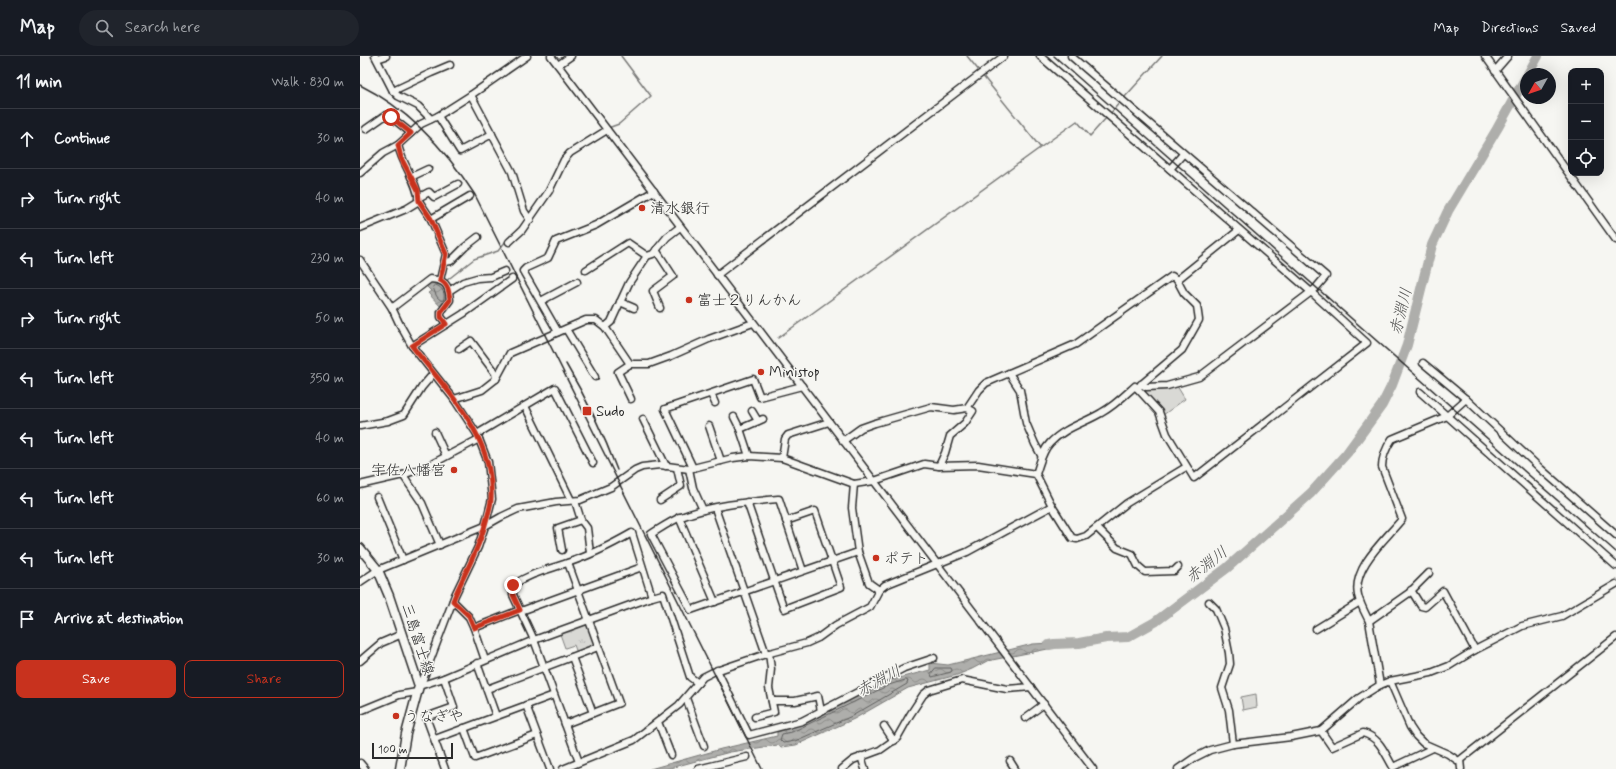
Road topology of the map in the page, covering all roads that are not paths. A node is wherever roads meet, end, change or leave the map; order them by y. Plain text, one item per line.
1 (386, 56) edge
2 (527, 56) edge
3 (551, 56) edge
4 (571, 56) edge
5 (1004, 56) edge
6 (1040, 56) edge
7 (1071, 56) edge
8 (1484, 56) edge
9 (1508, 56) edge
10 (376, 58) edge
11 (558, 64) junction
12 (450, 65) dead end
13 (1497, 74) junction
14 (393, 91) junction
15 (471, 95) junction
16 (438, 116) junction
17 (432, 119) junction
18 (366, 129) dead end
19 (607, 130) junction
20 (411, 133) junction
21 (492, 134) junction
22 (398, 145) junction
23 (1183, 154) junction
24 (428, 169) dead end
25 (1170, 169) junction
26 (360, 173) edge
27 (411, 177) junction
28 (458, 184) dead end
29 (654, 191) junction
30 (470, 196) dead end
31 (419, 200) junction
32 (431, 219) junction
33 (530, 220) junction
34 (680, 227) junction
35 (360, 228) edge
36 (1240, 230) junction
37 (478, 237) dead end
38 (1616, 240) edge
39 (509, 242) dead end
40 (656, 250) junction
41 (647, 256) junction
42 (360, 260) edge
43 (445, 262) junction
44 (505, 270) dead end
45 (586, 270) dead end
46 (717, 275) junction
47 (512, 279) dead end
48 (440, 280) junction
49 (1177, 280) junction
50 (577, 282) dead end
51 (449, 291) junction
52 (1310, 291) junction
53 (541, 301) junction
54 (620, 302) junction
55 (392, 308) junction
56 (634, 308) dead end
57 (660, 308) dead end
58 (753, 322) junction
59 (446, 324) junction
60 (605, 327) junction
61 (566, 329) junction
62 (558, 332) junction
63 (412, 346) junction
64 (459, 349) dead end
65 (1423, 363) dead end
66 (630, 364) junction
67 (1009, 373) junction
68 (433, 374) junction
69 (595, 377) dead end
70 (496, 379) junction
71 (802, 386) junction
72 (1139, 386) junction
73 (1420, 392) dead end
74 (711, 394) junction
75 (454, 399) junction
76 (631, 399) dead end
77 (1466, 399) junction
78 (715, 403) dead end
79 (525, 406) junction
80 (967, 408) junction
81 (752, 411) dead end
82 (1447, 416) junction
83 (734, 417) dead end
84 (644, 419) dead end
85 (829, 422) junction
86 (360, 426) edge
87 (709, 426) dead end
88 (740, 429) junction
89 (435, 432) dead end
90 (478, 437) junction
91 (843, 441) junction
92 (1041, 455) junction
93 (446, 456) junction
94 (749, 456) junction
95 (782, 458) junction
96 (721, 461) junction
97 (593, 463) dead end
98 (666, 466) junction
99 (939, 466) junction
100 (1186, 467) junction
101 (677, 468) junction
102 (691, 469) junction
103 (1036, 474) junction
104 (403, 475) junction
105 (874, 481) junction
106 (854, 484) junction
107 (360, 485) edge
108 (377, 498) dead end
109 (660, 500) dead end
110 (573, 501) junction
111 (747, 502) junction
112 (1052, 506) junction
113 (715, 508) junction
114 (702, 510) junction
115 (679, 518) junction
116 (581, 520) junction
117 (786, 521) junction
118 (485, 526) junction
119 (1097, 528) junction
120 (1616, 535) edge
121 (440, 545) junction
122 (360, 548) edge
123 (562, 550) dead end
124 (858, 552) junction
125 (590, 553) junction
126 (403, 560) junction
127 (832, 561) junction
128 (568, 563) junction
129 (937, 564) junction
130 (1616, 566) edge
131 (642, 567) junction
132 (1178, 567) dead end
133 (378, 570) junction
134 (804, 571) junction
135 (1429, 573) dead end
136 (360, 582) edge
137 (774, 582) junction
138 (1616, 584) edge
139 (578, 590) junction
140 (879, 590) junction
141 (1411, 590) junction
142 (745, 592) junction
143 (652, 596) junction
144 (453, 601) junction
145 (715, 602) junction
146 (1209, 602) dead end
147 (1360, 602) junction
148 (520, 610) junction
149 (588, 620) junction
150 (1369, 621) junction
151 (474, 628) junction
152 (1316, 629) dead end
153 (402, 634) junction
154 (1616, 637) edge
155 (534, 640) junction
156 (598, 647) junction
157 (1475, 650) junction
158 (768, 654) junction
159 (572, 657) junction
160 (934, 658) dead end
161 (485, 660) junction
162 (360, 661) edge
163 (477, 663) junction
164 (544, 668) junction
165 (715, 671) junction
166 (444, 678) junction
167 (1390, 681) junction
168 (698, 683) junction
169 (1380, 685) junction
170 (1030, 687) junction
171 (418, 689) junction
172 (487, 689) junction
173 (554, 695) junction
174 (686, 698) junction
175 (772, 701) junction
176 (360, 702) edge
177 (1044, 704) junction
178 (526, 705) junction
179 (362, 710) edge
180 (821, 711) junction
181 (593, 713) junction
182 (496, 716) junction
183 (755, 717) dead end
184 (1025, 718) dead end
185 (658, 722) junction
186 (565, 724) junction
187 (884, 726) dead end
188 (464, 728) junction
189 (1321, 731) junction
190 (537, 735) junction
191 (434, 739) junction
192 (894, 741) junction
193 (1233, 744) junction
194 (704, 746) dead end
195 (1433, 748) junction
196 (671, 755) dead end
197 (861, 756) junction
198 (747, 757) dead end
199 (1010, 761) dead end
200 (579, 762) junction
201 (360, 763) edge
202 (1461, 766) edge
203 (365, 769) edge
204 (400, 769) edge
205 (445, 769) edge
206 (550, 769) edge
207 (563, 769) edge
208 (698, 769) edge
209 (842, 769) edge
210 (865, 769) edge
211 (1015, 769) edge
212 (1093, 769) edge
213 (1178, 769) edge

1 - 10 street
2 - 15 street
3 - 11 street
4 - 11 street
5 - 46 street
6 - 25 street
7 - 23 street
8 - 13 street
9 - 13 street
10 - 14 street
11 - 19 street
12 - 14 street
13 - 38 street
14 - 17 street
15 - 16 street
15 - 21 street
16 - 17 street
16 - 21 street
17 - 20 street
18 - 20 street
19 - 29 street
19 - 33 street
20 - 22 street
21 - 33 street
22 - 26 street
22 - 27 street
23 - 25 street
23 - 52 street
24 - 27 street
25 - 36 street
27 - 31 street
28 - 31 street
29 - 34 street
29 - 53 street
30 - 32 street
31 - 32 street
31 - 35 street
32 - 43 street
33 - 39 street
34 - 40 street
34 - 46 street
36 - 49 street
36 - 52 street
37 - 43 street
40 - 41 street
40 - 57 street
41 - 45 street
41 - 54 street
42 - 55 street
43 - 48 street
44 - 51 street
46 - 58 street
47 - 59 street
48 - 51 street
48 - 55 street
49 - 67 street
49 - 72 street
50 - 53 street
51 - 59 street
52 - 72 street
52 - 100 street
53 - 62 street
54 - 56 street
54 - 60 street
55 - 63 street
58 - 66 street
58 - 71 street
59 - 63 street
60 - 61 street
60 - 66 street
61 - 62 street
61 - 69 street
62 - 70 street
63 - 68 street
64 - 70 street
65 - 77 street
66 - 76 street
67 - 80 street
67 - 92 street
68 - 75 street
68 - 86 street
70 - 75 street
71 - 74 street
71 - 85 street
72 - 92 street
72 - 100 street
73 - 82 street
74 - 78 street
74 - 102 street
75 - 90 street
77 - 82 street
77 - 120 street
79 - 90 street
79 - 97 street
79 - 110 street
80 - 91 street
80 - 99 street
81 - 88 street
82 - 130 street
82 - 147 street
83 - 88 street
84 - 98 street
85 - 91 street
85 - 95 street
87 - 96 street
88 - 94 street
89 - 93 street
90 - 93 street
90 - 118 street
91 - 105 street
92 - 103 street
93 - 104 street
94 - 95 street
94 - 96 street
95 - 106 street
96 - 102 street
98 - 101 street
98 - 110 street
99 - 103 street
99 - 105 street
100 - 119 street
101 - 102 street
101 - 109 street
102 - 114 street
103 - 112 street
104 - 107 street
104 - 121 street
105 - 106 street
105 - 129 street
106 - 124 street
108 - 126 street
110 - 116 street
110 - 118 street
111 - 113 street
111 - 117 street
111 - 137 street
112 - 119 street
112 - 129 street
113 - 114 street
113 - 142 street
114 - 115 street
115 - 145 street
115 - 145 street
116 - 123 street
116 - 125 street
117 - 127 street
117 - 134 street
118 - 121 street
118 - 144 street
119 - 132 street
121 - 126 street
122 - 133 main road, 三島富士線
124 - 127 street
124 - 140 street
125 - 128 street
125 - 131 street
126 - 133 street
127 - 134 street
127 - 137 street
128 - 139 street
128 - 148 street
129 - 140 street
129 - 170 street
131 - 139 street
131 - 143 street
133 - 136 street
133 - 153 main road, 三島富士線
134 - 137 street
135 - 141 street
137 - 142 street
138 - 157 street
139 - 148 street
139 - 149 street
140 - 158 street
141 - 150 street
141 - 157 street
142 - 145 street
142 - 158 street
143 - 149 street
143 - 168 street
144 - 151 street
144 - 171 street
146 - 193 street
147 - 150 street
147 - 152 street
148 - 151 street
148 - 155 street
149 - 155 street
149 - 156 street
150 - 169 street
151 - 161 street
153 - 162 street
153 - 171 main road, 三島富士線
154 - 202 street
155 - 161 street
155 - 164 street
156 - 159 street
156 - 181 street
157 - 167 street
158 - 165 street
158 - 175 street
159 - 164 street
159 - 181 street
160 - 180 street
161 - 163 street
163 - 166 street
163 - 172 street
164 - 172 street
164 - 173 street
165 - 168 street
165 - 180 street
166 - 171 street
166 - 191 street
167 - 169 street
167 - 195 street
168 - 174 street
169 - 189 street
170 - 177 street
170 - 192 street
171 - 179 street
171 - 204 main road, 三島富士線
172 - 182 street
173 - 178 street
173 - 186 street
174 - 185 street
174 - 194 street
175 - 180 street
175 - 183 street
176 - 179 street
177 - 184 street
177 - 212 street
178 - 182 street
178 - 190 street
181 - 186 street
182 - 188 street
185 - 196 street
185 - 200 street
186 - 200 street
187 - 192 street
188 - 190 street
188 - 191 street
189 - 193 street
189 - 195 street
190 - 206 street
191 - 205 street
192 - 197 street
193 - 213 street
195 - 202 street
197 - 209 street
197 - 210 street
198 - 208 street
199 - 211 street
200 - 207 street
201 - 203 street

